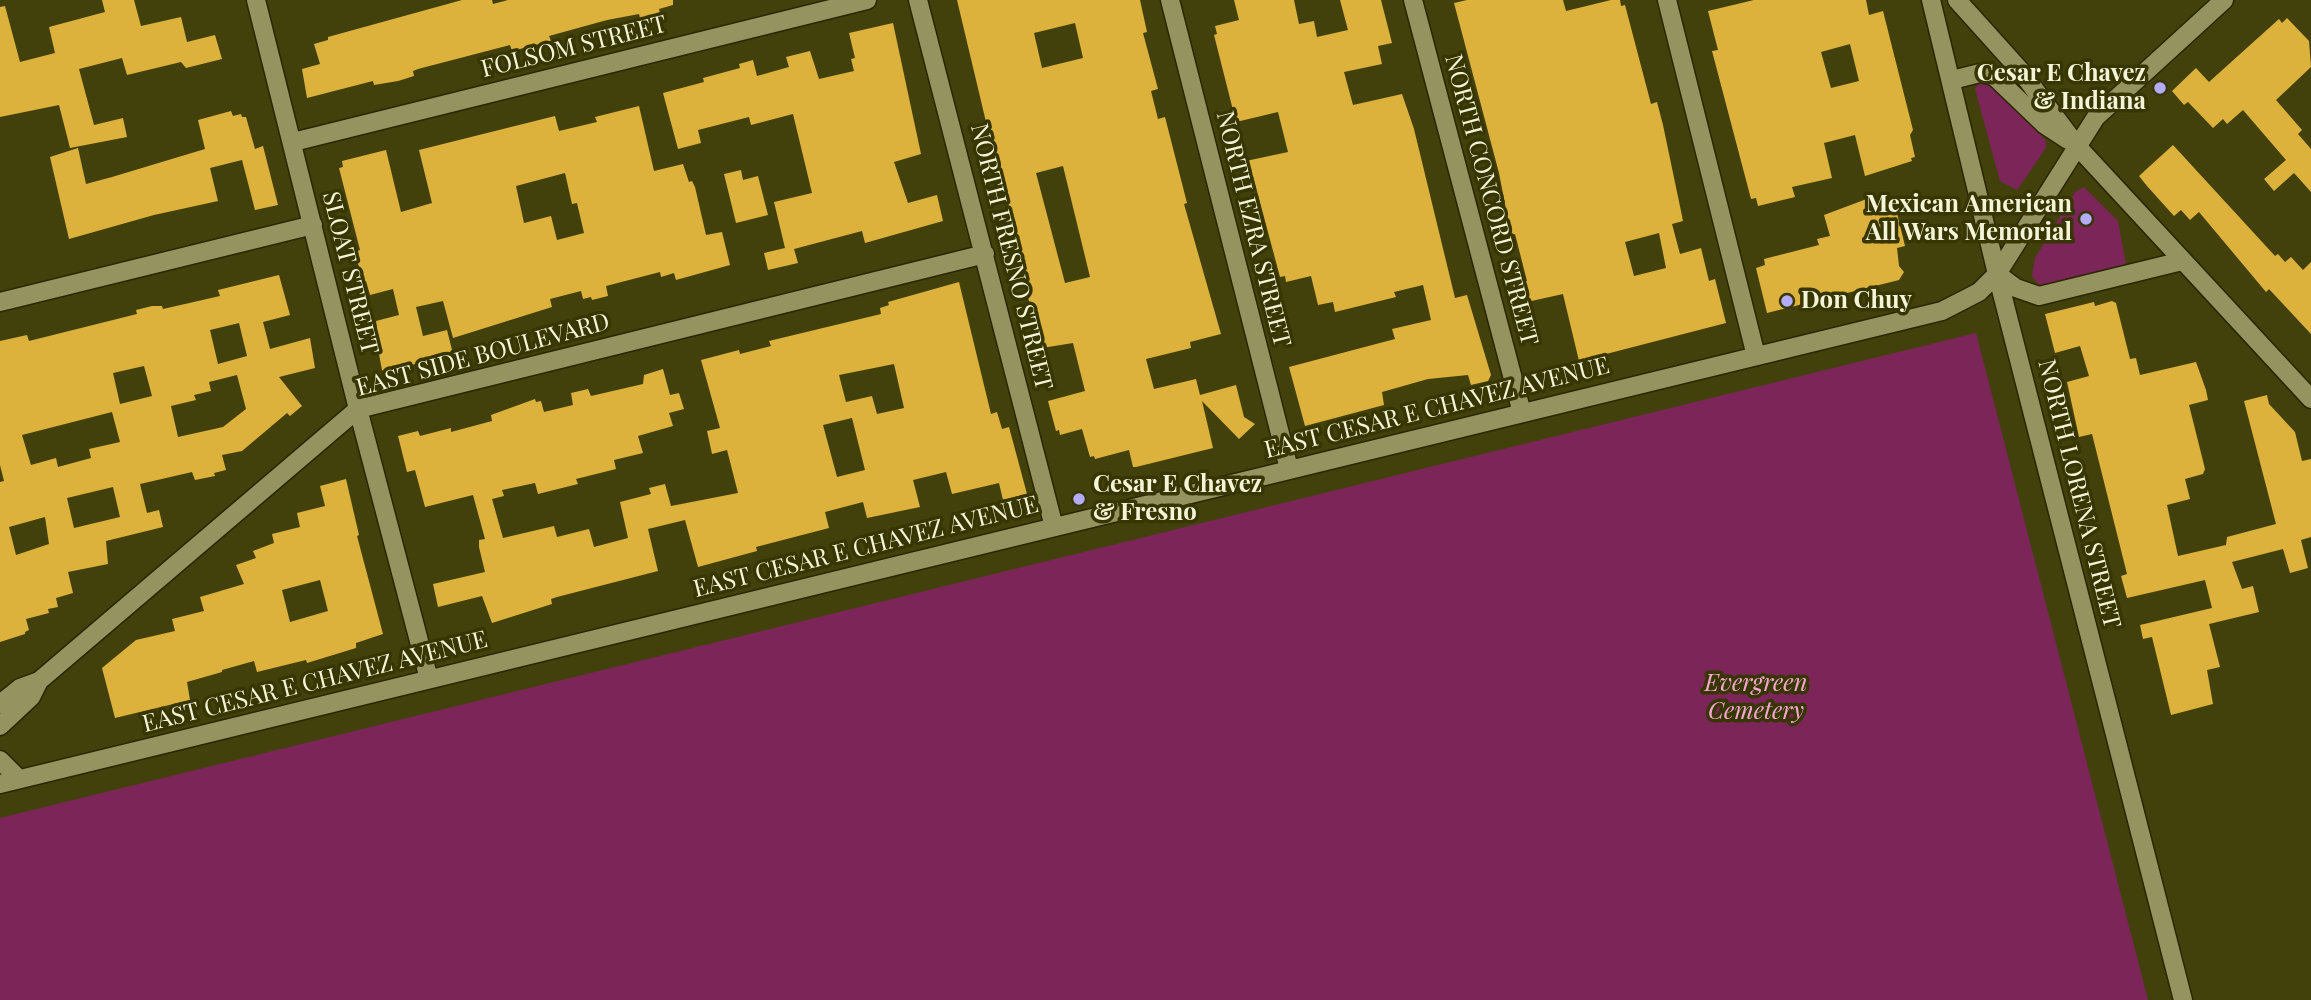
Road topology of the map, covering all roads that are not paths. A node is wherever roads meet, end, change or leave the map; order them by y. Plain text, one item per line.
1 (256, 0) edge
2 (867, 0) edge
3 (918, 0) edge
4 (1170, 0) edge
5 (1413, 0) edge
6 (1667, 0) edge
7 (1931, 0) edge
8 (1957, 0) edge
9 (2224, 0) edge
10 (1952, 80) junction
11 (293, 142) junction
12 (2077, 146) junction
13 (313, 225) junction
14 (985, 254) junction
15 (2182, 261) junction
16 (1997, 274) junction
17 (0, 302) edge
18 (1756, 356) junction
19 (2311, 399) edge
20 (358, 409) junction
21 (1522, 413) junction
22 (1289, 470) junction
23 (1054, 527) junction
24 (429, 679) junction
25 (39, 681) junction
26 (0, 704) edge
27 (0, 726) edge
28 (0, 760) edge
29 (19, 779) junction
30 (0, 784) edge
31 (2182, 1000) edge

1 - 11 street, SLOAT STREET
2 - 11 street, FOLSOM STREET
3 - 14 street, NORTH FRESNO STREET
4 - 22 street, NORTH EZRA STREET
5 - 21 street, NORTH CONCORD STREET
6 - 18 street
7 - 10 street, NORTH LORENA STREET
8 - 12 street
9 - 12 street, EAST CESAR E CHAVEZ AVENUE
10 - 12 street
10 - 16 street, NORTH LORENA STREET
11 - 13 street, SLOAT STREET
12 - 15 street
12 - 16 street, EAST CESAR E CHAVEZ AVENUE
13 - 17 street
13 - 20 street, SLOAT STREET
14 - 20 street, EAST SIDE BOULEVARD
14 - 23 street, NORTH FRESNO STREET
15 - 16 street
15 - 19 street
16 - 18 street, EAST CESAR E CHAVEZ AVENUE
16 - 31 street, NORTH LORENA STREET
18 - 21 street, EAST CESAR E CHAVEZ AVENUE
20 - 24 street, SLOAT STREET
20 - 25 street, EAST SIDE BOULEVARD
21 - 22 street, EAST CESAR E CHAVEZ AVENUE
22 - 23 street, EAST CESAR E CHAVEZ AVENUE
23 - 24 street, EAST CESAR E CHAVEZ AVENUE
24 - 29 street, EAST CESAR E CHAVEZ AVENUE
25 - 26 street, EAST SIDE BOULEVARD
25 - 27 street, EAST SIDE BOULEVARD
28 - 29 street
29 - 30 street, EAST CESAR E CHAVEZ AVENUE

